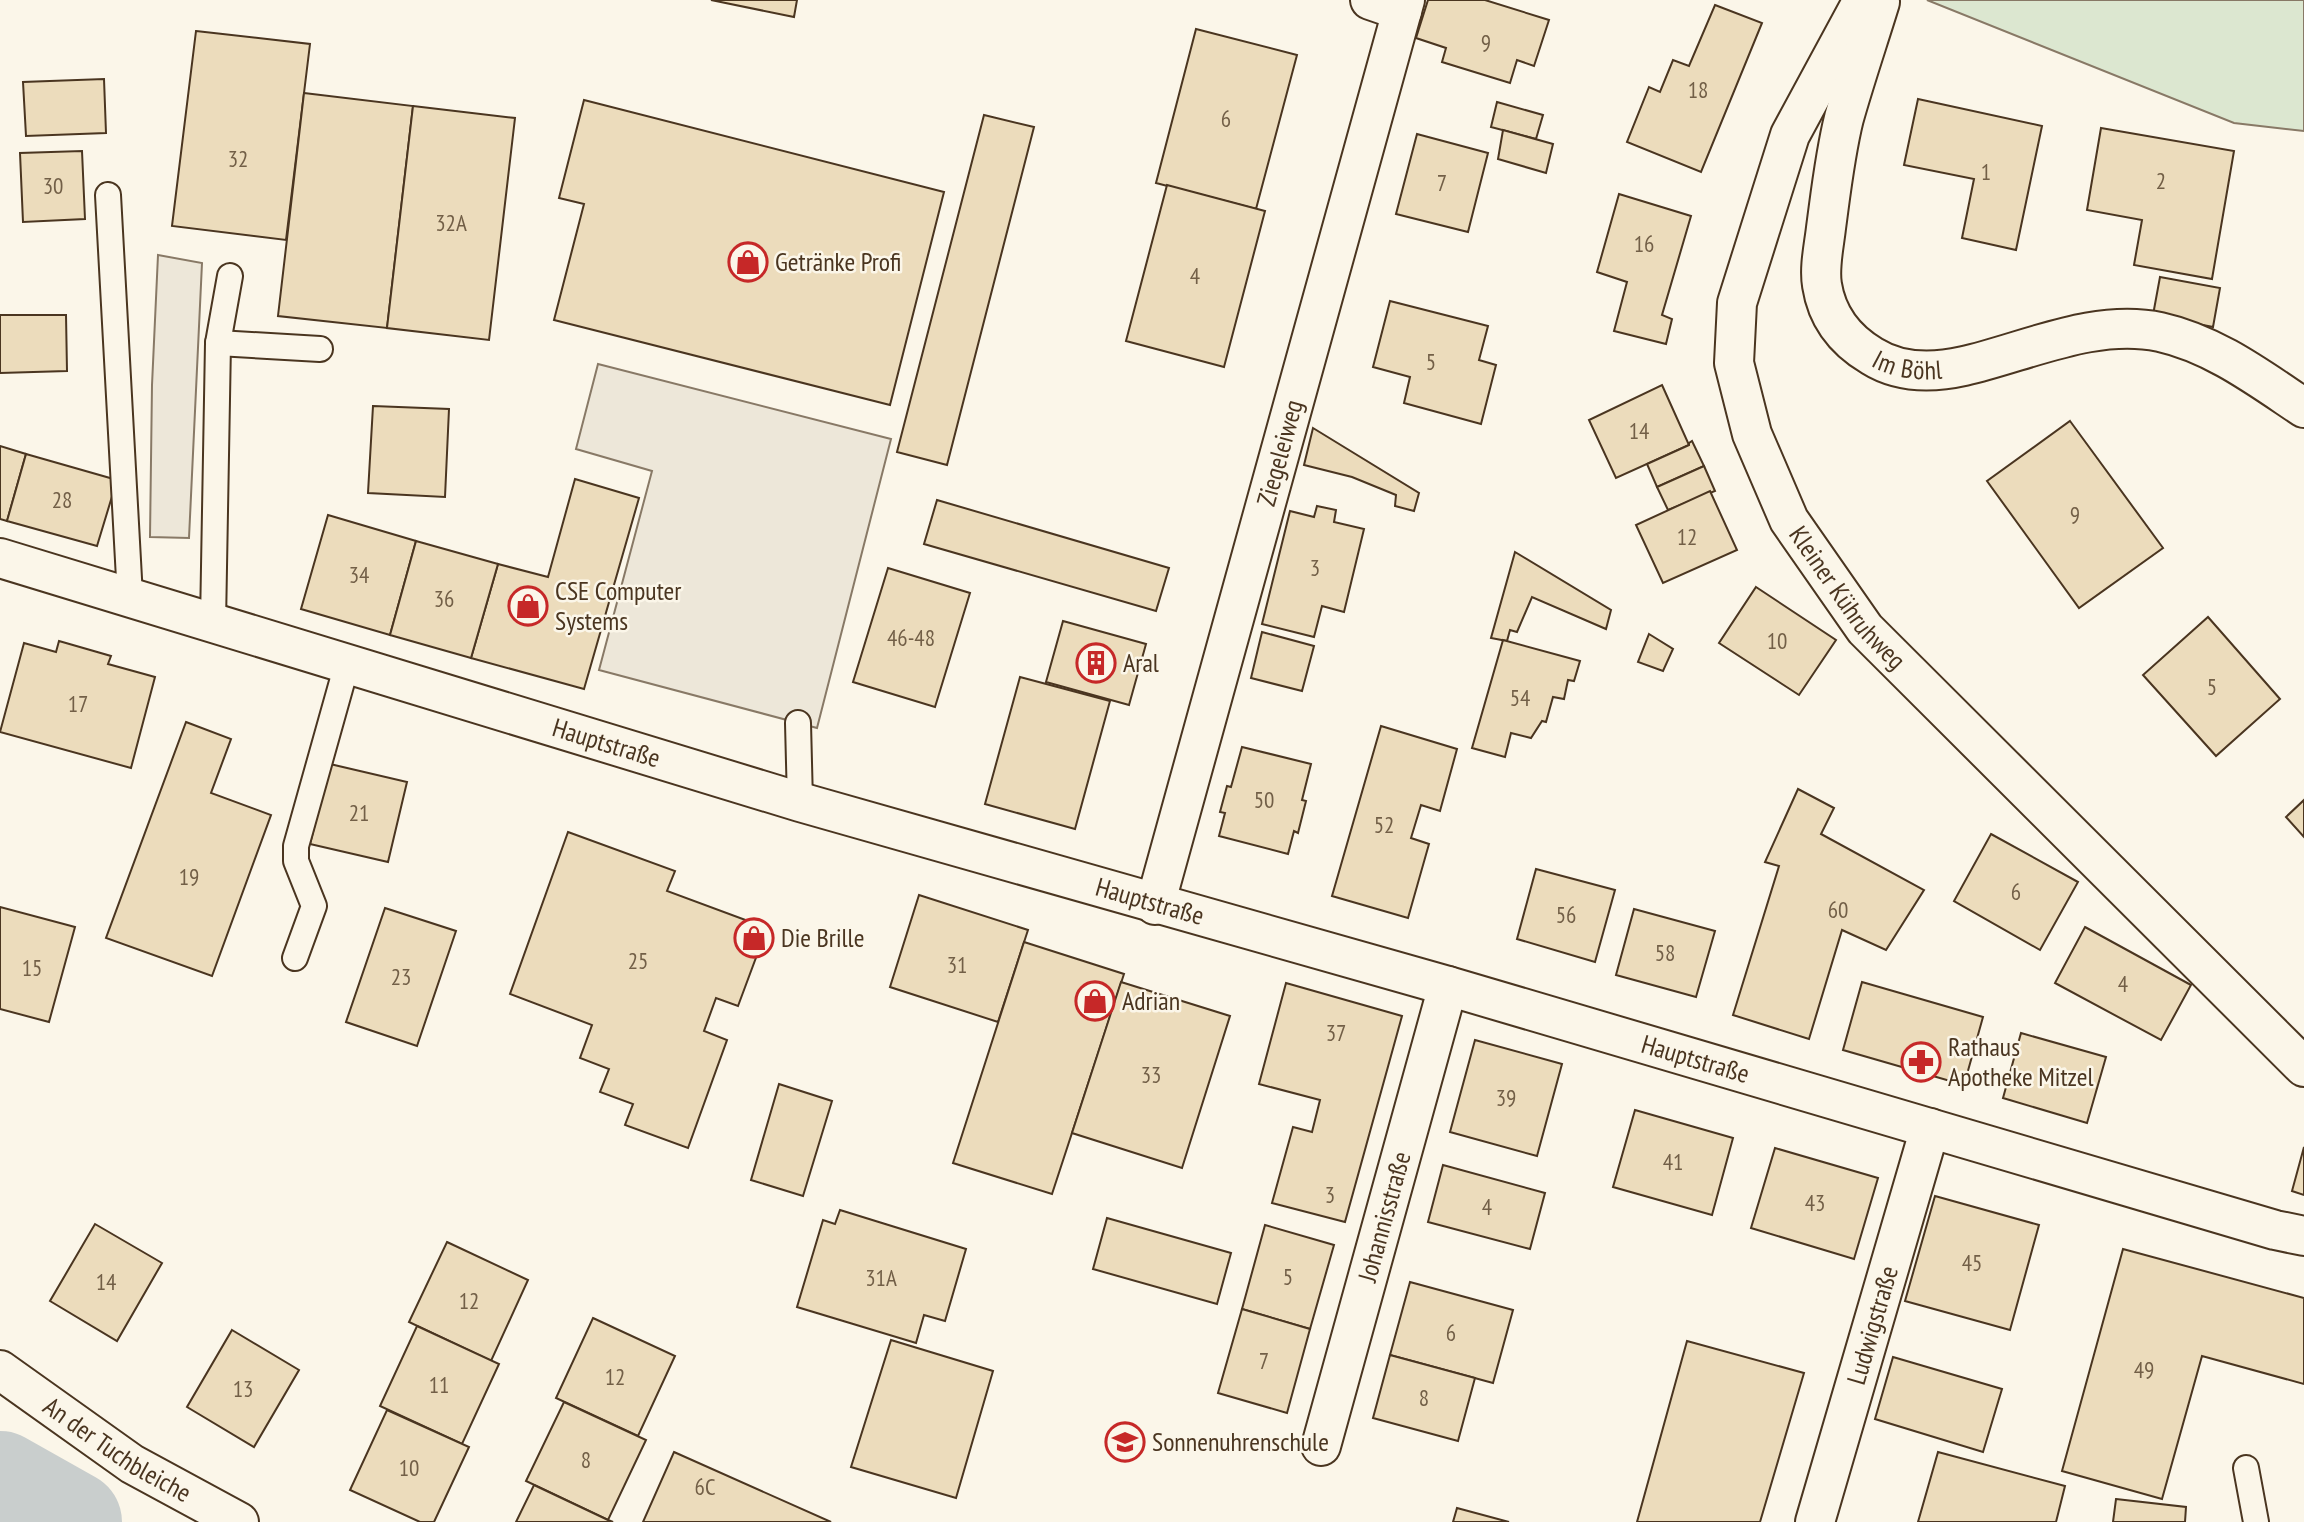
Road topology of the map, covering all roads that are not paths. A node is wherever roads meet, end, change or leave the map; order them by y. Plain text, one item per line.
1 (1863, 0) edge
2 (1881, 0) edge
3 (1392, 4) edge
4 (108, 195) dead end
5 (230, 276) dead end
6 (218, 343) junction
7 (320, 349) dead end
8 (2304, 408) edge
9 (0, 558) edge
10 (130, 597) junction
11 (213, 623) junction
12 (346, 664) junction
13 (798, 723) dead end
14 (800, 802) junction
15 (1155, 905) junction
16 (295, 958) dead end
17 (1448, 986) junction
18 (2304, 1067) edge
19 (1930, 1128) junction
20 (2304, 1236) edge
21 (0, 1370) edge
22 (1321, 1446) dead end
23 (2246, 1468) dead end
24 (239, 1522) edge
25 (1815, 1522) edge
26 (2256, 1522) edge

1 - 18 street, Kleiner Kühruhweg
2 - 8 street, Im Böhl
3 - 15 street, Ziegeleiweg
4 - 10 lane
5 - 6 lane
6 - 7 lane
6 - 11 lane
9 - 10 street, Hauptstraße
10 - 11 street, Hauptstraße
11 - 12 street, Hauptstraße
12 - 14 street, Hauptstraße
12 - 16 lane
13 - 14 lane
14 - 15 street, Hauptstraße
15 - 17 street, Hauptstraße
17 - 19 street, Hauptstraße
17 - 22 street, Johannisstraße
19 - 20 street, Hauptstraße
19 - 25 street, Ludwigstraße
21 - 24 street, An der Tuchbleiche
23 - 26 lane

